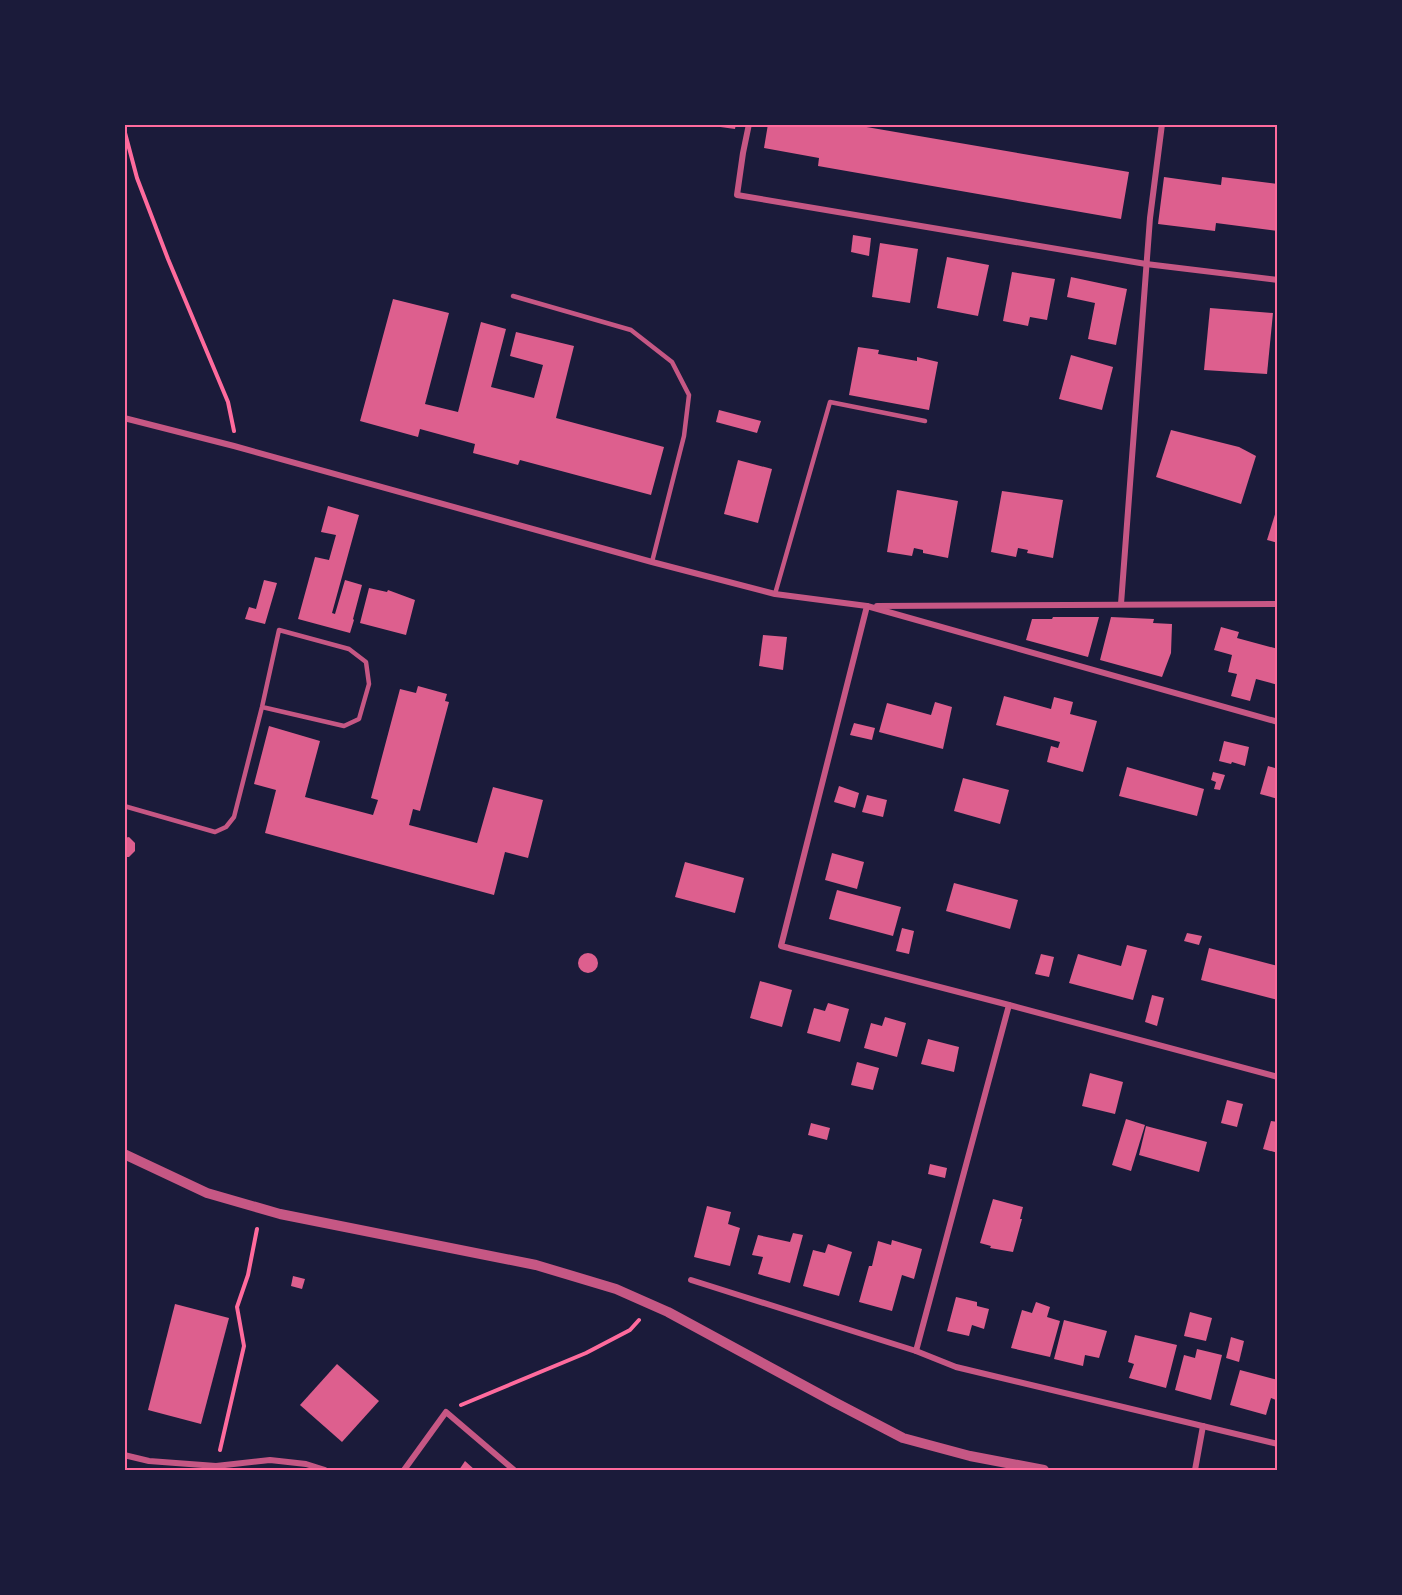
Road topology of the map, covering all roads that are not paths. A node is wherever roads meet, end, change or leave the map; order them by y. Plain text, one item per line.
1 (749, 124) edge
2 (1162, 124) edge
3 (1146, 264) junction
4 (1278, 280) edge
5 (513, 296) dead end
6 (124, 418) edge
7 (925, 421) dead end
8 (652, 562) junction
9 (775, 594) junction
10 (1121, 604) junction
11 (1278, 604) edge
12 (867, 606) junction
13 (262, 706) junction
14 (1278, 722) edge
15 (124, 806) edge
16 (1009, 1005) junction
17 (1278, 1077) edge
18 (124, 1154) edge
19 (691, 1280) dead end
20 (916, 1351) junction
21 (1203, 1426) junction
22 (1278, 1444) edge
23 (124, 1455) edge
24 (216, 1468) edge
25 (325, 1470) edge
26 (404, 1470) edge
27 (514, 1470) edge
28 (1044, 1470) edge
29 (1195, 1470) edge

1 - 3 street
2 - 3 street
3 - 4 street
3 - 10 street
5 - 8 lane
6 - 8 street
7 - 9 lane
8 - 9 street
9 - 12 street
10 - 11 street
10 - 12 street
12 - 14 street
12 - 16 street
13 - 13 lane
13 - 15 lane
16 - 17 street
16 - 20 street
18 - 28 street
19 - 20 street
20 - 21 street
21 - 22 street
21 - 29 street
23 - 24 street
24 - 25 street
26 - 27 street

